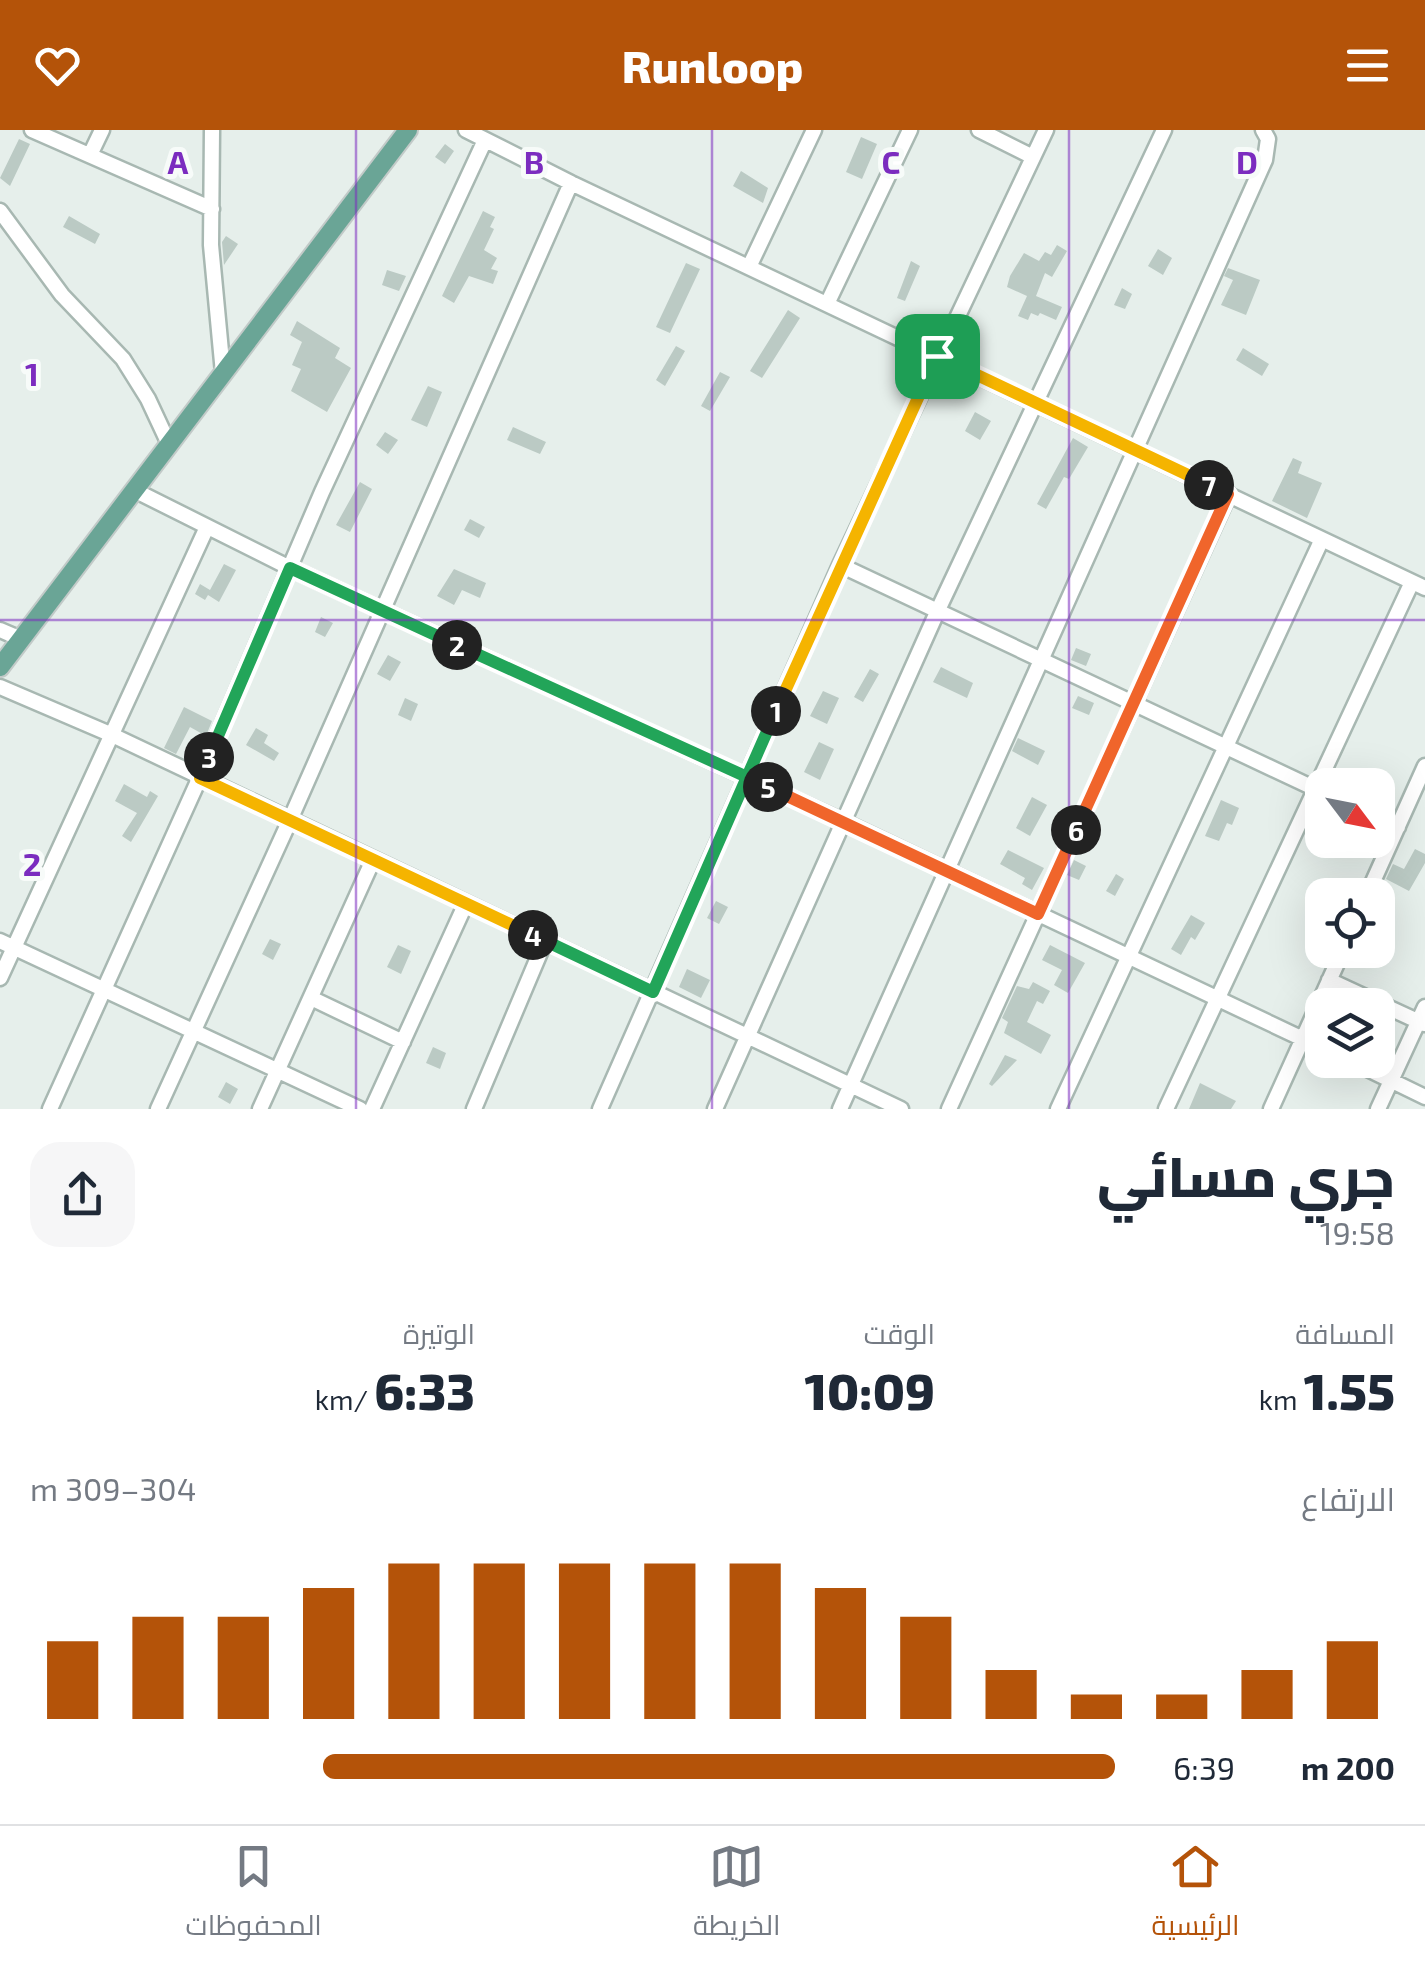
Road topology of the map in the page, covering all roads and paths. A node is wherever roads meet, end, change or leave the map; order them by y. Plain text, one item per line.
1 (32, 130) edge
2 (102, 130) edge
3 (212, 130) edge
4 (408, 130) edge
5 (466, 130) edge
6 (814, 130) edge
7 (910, 130) edge
8 (979, 130) edge
9 (1046, 130) edge
10 (1164, 130) edge
11 (1263, 130) edge
12 (485, 140) junction
13 (90, 155) junction
14 (1033, 157) junction
15 (571, 183) junction
16 (212, 208) junction
17 (0, 210) edge
18 (749, 267) junction
19 (827, 304) junction
20 (937, 356) junction
21 (222, 372) junction
22 (1037, 403) junction
23 (169, 444) junction
24 (1133, 449) junction
25 (134, 490) junction
26 (1228, 494) junction
27 (207, 527) junction
28 (1322, 539) junction
29 (840, 565) junction
30 (290, 568) junction
31 (1419, 585) edge
32 (382, 610) junction
33 (938, 610) junction
34 (0, 630) edge
35 (21, 639) junction
36 (1040, 660) junction
37 (0, 666) edge
38 (0, 687) edge
39 (1133, 704) junction
40 (110, 734) junction
41 (1226, 747) junction
42 (1425, 766) edge
43 (1330, 768) edge
44 (747, 777) junction
45 (200, 778) junction
46 (1305, 784) edge
47 (1305, 819) edge
48 (290, 820) junction
49 (844, 822) junction
50 (1395, 826) edge
51 (1398, 827) junction
52 (373, 860) junction
53 (946, 871) junction
54 (1375, 878) edge
55 (466, 904) junction
56 (1038, 914) junction
57 (545, 941) junction
58 (7, 944) edge
59 (1129, 956) junction
60 (1335, 968) edge
61 (0, 978) edge
62 (1329, 980) junction
63 (104, 990) junction
64 (653, 992) junction
65 (310, 998) junction
66 (1218, 998) junction
67 (1423, 1018) edge
68 (194, 1032) junction
69 (748, 1037) junction
70 (1303, 1039) junction
71 (403, 1042) junction
72 (277, 1071) junction
73 (1388, 1078) edge
74 (1392, 1080) junction
75 (851, 1086) junction
76 (1425, 1098) edge
77 (50, 1109) edge
78 (158, 1109) edge
79 (260, 1109) edge
80 (360, 1109) edge
81 (372, 1109) edge
82 (474, 1109) edge
83 (600, 1109) edge
84 (715, 1109) edge
85 (840, 1109) edge
86 (901, 1109) edge
87 (949, 1109) edge
88 (1058, 1109) edge
89 (1166, 1109) edge
90 (1272, 1109) edge
91 (1378, 1109) edge

1 - 13 street
2 - 13 street
3 - 16 street
4 - 21 main road
5 - 12 street
6 - 18 street
7 - 19 street
8 - 14 street
9 - 14 street
10 - 22 street
11 - 24 street
12 - 15 street
12 - 30 street
13 - 16 street
14 - 20 street
15 - 18 street
15 - 32 street
16 - 21 street
17 - 23 street
18 - 19 street
19 - 20 street
20 - 22 street
20 - 29 street
21 - 23 main road
22 - 24 street
22 - 33 street
23 - 25 main road
24 - 26 street
24 - 36 street
25 - 27 street
25 - 35 main road
26 - 28 street
26 - 39 street
27 - 30 street
27 - 40 street
28 - 31 street
28 - 41 street
29 - 33 street
29 - 44 street
30 - 32 street
30 - 45 street
31 - 43 street
32 - 44 street
32 - 48 street
33 - 36 street
33 - 49 street
34 - 35 street
35 - 37 main road
36 - 39 street
36 - 53 street
38 - 40 street
39 - 41 street
39 - 56 street
40 - 45 street
40 - 58 street
41 - 46 street
41 - 59 street
42 - 51 street
44 - 49 street
44 - 64 street
45 - 48 street
45 - 63 street
47 - 66 street
48 - 52 street
48 - 68 street
49 - 53 street
49 - 69 street
50 - 51 street
51 - 54 street
52 - 55 street
52 - 65 street
53 - 56 street
53 - 75 street
55 - 57 street
55 - 71 street
56 - 59 street
56 - 87 street
57 - 64 street
57 - 82 street
58 - 61 street
58 - 63 street
59 - 66 street
59 - 88 street
60 - 62 street
62 - 67 street
62 - 70 street
63 - 68 street
63 - 77 street
64 - 69 street
64 - 83 street
65 - 71 street
65 - 72 street
66 - 70 street
66 - 89 street
67 - 74 street
68 - 72 street
68 - 78 street
69 - 75 street
69 - 84 street
70 - 90 street
71 - 81 street
72 - 79 street
72 - 80 street
73 - 74 street
74 - 76 street
74 - 91 street
75 - 85 street
75 - 86 street

